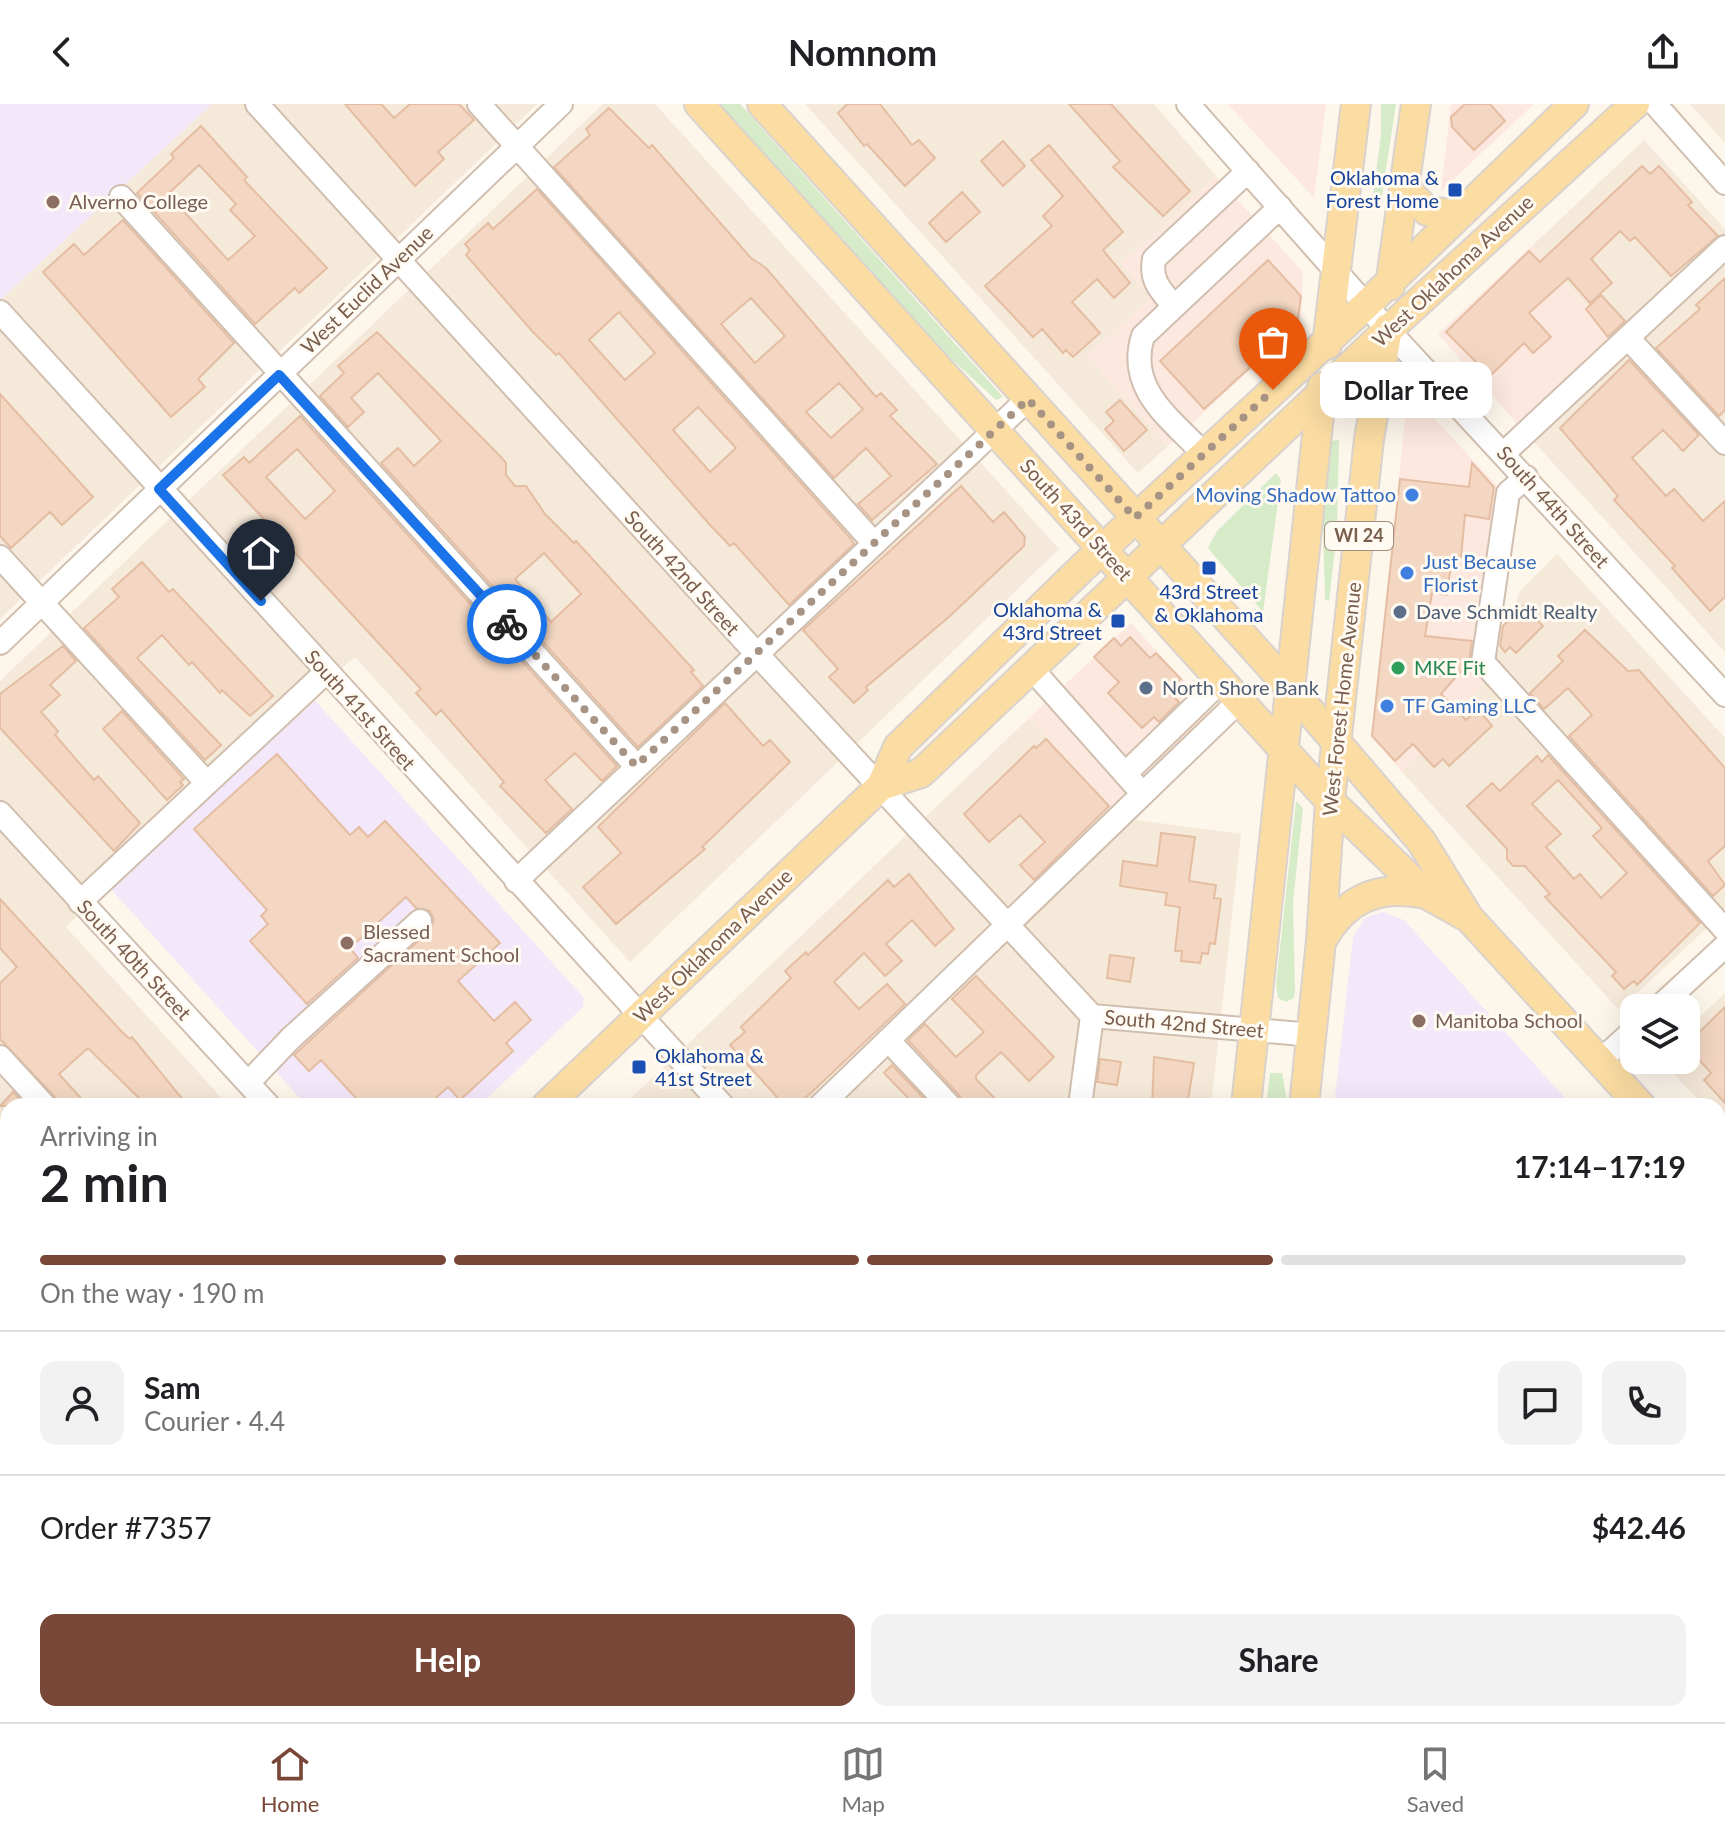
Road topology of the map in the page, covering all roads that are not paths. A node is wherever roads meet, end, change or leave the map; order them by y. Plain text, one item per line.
1 (257, 104) edge
2 (479, 104) edge
3 (561, 104) edge
4 (699, 104) edge
5 (762, 104) edge
6 (1188, 104) edge
7 (1356, 104) edge
8 (1416, 104) edge
9 (1574, 104) edge
10 (1635, 104) edge
11 (1655, 104) edge
12 (517, 146) junction
13 (1248, 171) junction
14 (1725, 183) edge
15 (1404, 187) junction
16 (121, 197) dead end
17 (1280, 207) junction
18 (1459, 215) junction
19 (1725, 247) edge
20 (396, 259) junction
21 (1337, 272) junction
22 (1391, 281) junction
23 (1173, 305) junction
24 (1366, 305) junction
25 (0, 312) edge
26 (1388, 330) junction
27 (1628, 338) junction
28 (1328, 339) junction
29 (279, 375) junction
30 (1320, 395) junction
31 (1028, 399) junction
32 (994, 429) junction
33 (1725, 443) edge
34 (1504, 453) junction
35 (1204, 454) junction
36 (1526, 477) junction
37 (159, 489) junction
38 (1135, 518) junction
39 (872, 541) junction
40 (1161, 546) junction
41 (1103, 549) junction
42 (0, 557) edge
43 (1128, 577) junction
44 (42, 602) junction
45 (0, 643) edge
46 (755, 652) junction
47 (1031, 668) junction
48 (325, 673) junction
49 (1291, 689) junction
50 (1229, 692) junction
51 (1725, 695) edge
52 (1338, 743) junction
53 (1285, 753) junction
54 (636, 766) junction
55 (1125, 774) junction
56 (206, 782) junction
57 (881, 786) junction
58 (1143, 794) junction
59 (1330, 801) junction
60 (0, 813) edge
61 (516, 881) junction
62 (1426, 894) junction
63 (80, 902) junction
64 (1469, 918) junction
65 (420, 921) dead end
66 (1009, 923) junction
67 (1725, 930) edge
68 (1321, 941) junction
69 (1725, 946) edge
70 (1673, 994) edge
71 (640, 1016) junction
72 (1092, 1016) junction
73 (1255, 1031) junction
74 (1313, 1035) junction
75 (889, 1041) junction
76 (1620, 1043) edge
77 (0, 1057) edge
78 (1600, 1061) junction
79 (248, 1083) junction
80 (38, 1098) edge
81 (262, 1098) edge
82 (554, 1098) edge
83 (716, 1098) edge
84 (828, 1098) edge
85 (942, 1098) edge
86 (1081, 1098) edge
87 (1247, 1098) edge
88 (1305, 1098) edge
89 (1634, 1098) edge

1 - 20 street, South 42nd Street
2 - 12 street
3 - 12 street, West Euclid Avenue
4 - 32 main road, South 43rd Street
5 - 31 main road, South 43rd Street
6 - 13 street, South 44th Street
7 - 21 main road, WI 24
8 - 15 main road, West Forest Home Avenue / WI 24
9 - 18 main road, West Oklahoma Avenue
10 - 26 main road, West Oklahoma Avenue
11 - 14 street
12 - 20 street, West Euclid Avenue
12 - 39 street
13 - 17 street, South 44th Street
13 - 23 street
15 - 18 main road
15 - 22 main road, West Forest Home Avenue / WI 24
16 - 29 street
17 - 21 street, South 44th Street
17 - 23 street
18 - 22 main road, West Oklahoma Avenue
19 - 27 street
20 - 29 street, West Euclid Avenue
20 - 46 street, South 42nd Street
21 - 24 street, South 44th Street
21 - 28 main road, WI 24
22 - 24 main road, West Oklahoma Avenue
22 - 26 main road, West Forest Home Avenue / WI 24
23 - 35 street
24 - 26 street, South 44th Street
24 - 28 main road, West Oklahoma Avenue
25 - 37 street, South 41st Street
26 - 30 main road, West Oklahoma Avenue
26 - 34 street, South 44th Street
26 - 52 main road, West Forest Home Avenue / WI 24
27 - 33 street
27 - 34 street
28 - 30 main road, WI 24
28 - 35 main road, West Oklahoma Avenue
29 - 37 street, West Euclid Avenue
29 - 54 street
30 - 40 main road, West Oklahoma Avenue
30 - 49 main road, WI 24
31 - 32 street
31 - 38 main road, South 43rd Street
32 - 39 street
32 - 41 main road, South 43rd Street
34 - 36 street, South 44th Street
35 - 38 main road, West Oklahoma Avenue
36 - 51 street, South 44th Street
36 - 67 street
37 - 44 street, West Euclid Avenue
37 - 48 street, South 41st Street
38 - 40 main road, South 43rd Street
38 - 41 main road, West Oklahoma Avenue
39 - 46 street
40 - 43 main road, West Oklahoma Avenue
40 - 49 main road, South 43rd Street
41 - 43 main road, South 43rd Street
41 - 57 main road, West Oklahoma Avenue
42 - 44 street
43 - 47 main road, West Oklahoma Avenue
43 - 50 main road, South 43rd Street
44 - 45 street, West Euclid Avenue
44 - 56 street
46 - 54 street
46 - 57 street, South 42nd Street
47 - 55 street
47 - 57 main road, West Oklahoma Avenue
48 - 56 street
48 - 61 street, South 41st Street
49 - 52 main road, South 43rd Street
49 - 53 main road, WI 24
50 - 53 main road, South 43rd Street
50 - 55 street
50 - 58 street
52 - 59 main road, West Forest Home Avenue / WI 24
52 - 64 main road, South 43rd Street
53 - 59 main road, South 43rd Street
53 - 73 main road, WI 24
54 - 61 street
55 - 58 street
56 - 63 street
57 - 66 street, South 42nd Street
57 - 71 main road, West Oklahoma Avenue
58 - 66 street
59 - 62 main road, South 43rd Street
59 - 68 main road, West Forest Home Avenue / WI 24
60 - 63 street, South 40th Street
61 - 71 street, South 41st Street
62 - 64 main road, South 43rd Street
62 - 68 main road
63 - 79 street, South 40th Street
64 - 78 main road, South 43rd Street
65 - 79 street
66 - 72 street, South 42nd Street
66 - 75 street
68 - 74 main road, West Forest Home Avenue / WI 24
69 - 70 street
71 - 82 main road, West Oklahoma Avenue
71 - 83 street, South 41st Street
72 - 73 street, South 42nd Street
72 - 86 street
73 - 74 street, South 42nd Street
73 - 87 main road, WI 24
74 - 88 main road, West Forest Home Avenue / WI 24
75 - 84 street
75 - 85 street
76 - 78 street
77 - 80 street
78 - 89 main road, South 43rd Street
79 - 81 street, South 40th Street

